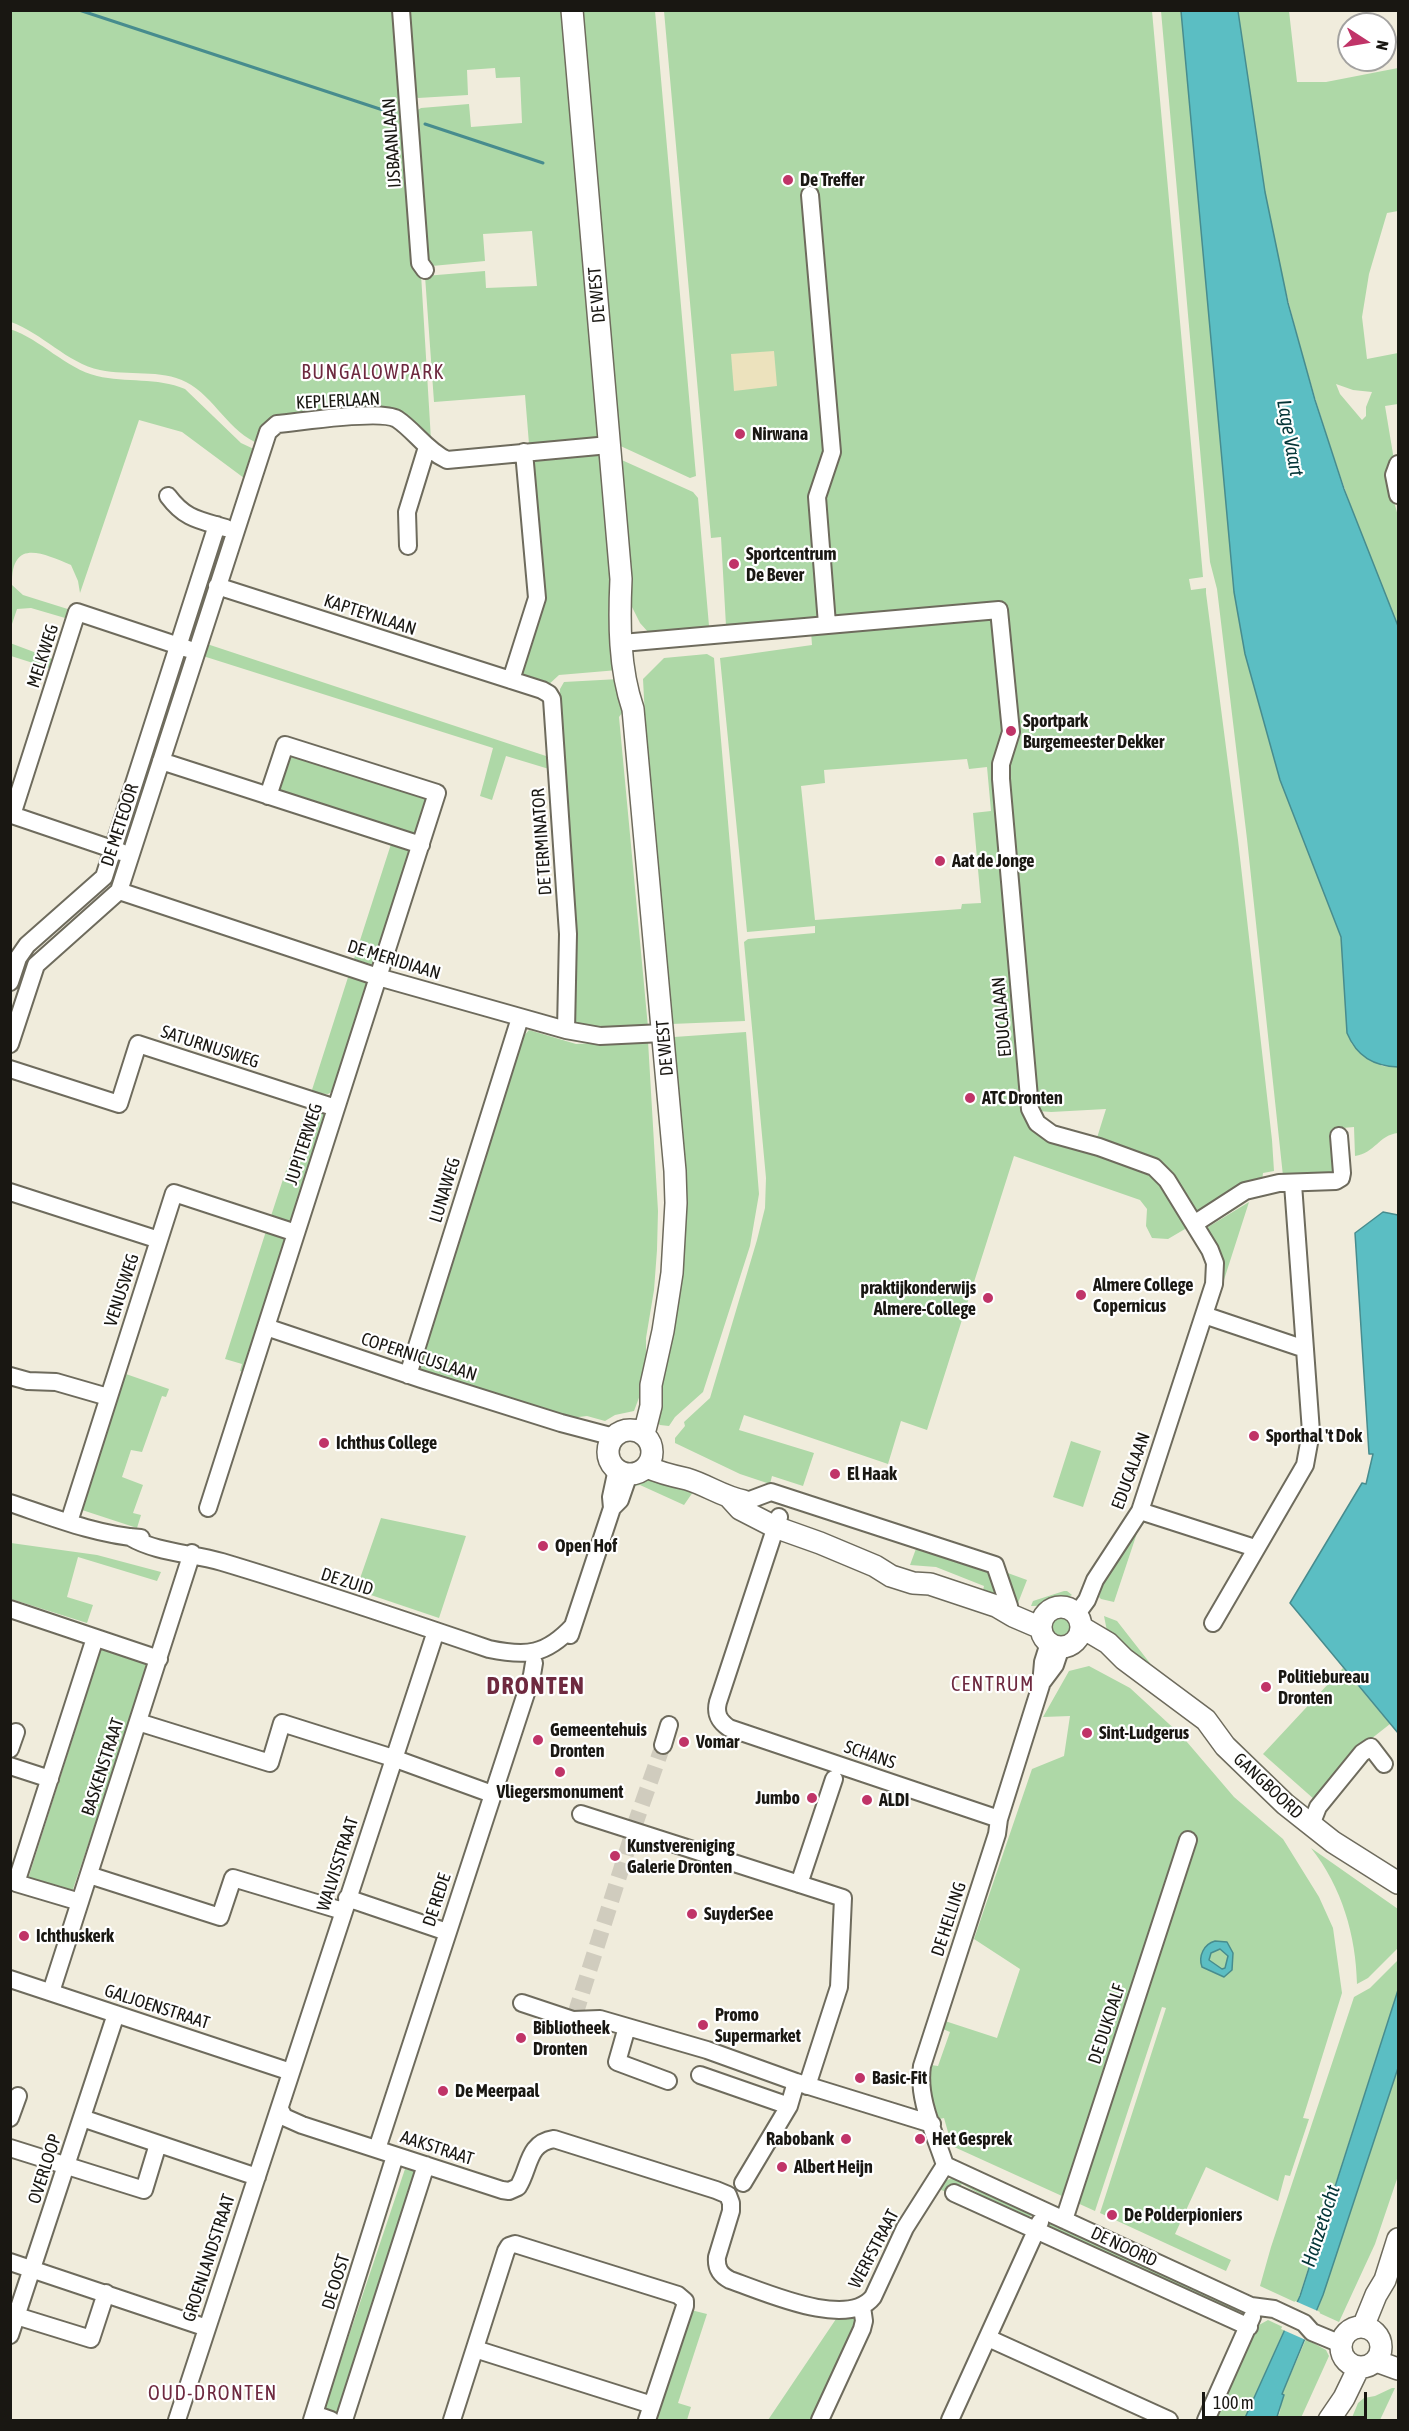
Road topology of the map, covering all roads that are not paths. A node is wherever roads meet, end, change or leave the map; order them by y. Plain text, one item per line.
1 (401, 10) edge
2 (572, 10) edge
3 (810, 195) dead end
4 (425, 270) dead end
5 (609, 445) junction
6 (427, 447) junction
7 (524, 452) junction
8 (1398, 464) edge
9 (1398, 495) edge
10 (168, 496) dead end
11 (217, 525) junction
12 (235, 531) junction
13 (408, 546) dead end
14 (217, 586) junction
15 (827, 624) junction
16 (628, 642) junction
17 (177, 645) junction
18 (196, 651) junction
19 (511, 680) junction
20 (161, 761) junction
21 (268, 796) junction
22 (421, 844) junction
23 (112, 849) junction
24 (131, 855) junction
25 (119, 891) junction
26 (14, 957) edge
27 (36, 965) junction
28 (378, 977) junction
29 (10, 982) edge
30 (520, 1018) junction
31 (566, 1030) junction
32 (663, 1033) junction
33 (10, 1044) edge
34 (10, 1069) edge
35 (336, 1108) junction
36 (1339, 1136) dead end
37 (1293, 1184) junction
38 (10, 1192) edge
39 (1194, 1224) junction
40 (296, 1233) junction
41 (159, 1240) junction
42 (1204, 1315) junction
43 (266, 1327) junction
44 (1305, 1349) junction
45 (408, 1375) junction
46 (10, 1376) edge
47 (108, 1397) junction
48 (624, 1437) junction
49 (636, 1466) junction
50 (738, 1500) junction
51 (10, 1503) edge
52 (208, 1508) dead end
53 (1140, 1511) junction
54 (69, 1522) junction
55 (777, 1522) junction
56 (1255, 1548) junction
57 (192, 1553) junction
58 (1003, 1606) junction
59 (10, 1609) edge
60 (1213, 1623) dead end
61 (573, 1626) junction
62 (1062, 1628) junction
63 (436, 1631) junction
64 (95, 1638) junction
65 (489, 1649) junction
66 (159, 1659) junction
67 (533, 1669) junction
68 (138, 1722) junction
69 (669, 1725) dead end
70 (16, 1732) dead end
71 (663, 1745) tunnel mouth
72 (10, 1749) edge
73 (393, 1758) junction
74 (1384, 1764) dead end
75 (10, 1766) edge
76 (50, 1779) junction
77 (834, 1779) dead end
78 (492, 1794) junction
79 (580, 1814) dead end
80 (999, 1819) junction
81 (1311, 1825) junction
82 (1188, 1840) dead end
83 (89, 1875) junction
84 (13, 1883) edge
85 (1398, 1883) edge
86 (799, 1884) junction
87 (80, 1902) junction
88 (345, 1905) junction
89 (447, 1932) junction
90 (10, 1979) edge
91 (51, 1992) junction
92 (522, 2003) dead end
93 (116, 2014) junction
94 (627, 2027) junction
95 (291, 2072) junction
96 (700, 2075) dead end
97 (668, 2081) dead end
98 (801, 2084) junction
99 (18, 2096) dead end
100 (789, 2106) junction
101 (280, 2109) junction
102 (10, 2118) edge
103 (82, 2118) junction
104 (932, 2124) junction
105 (158, 2144) junction
106 (10, 2148) edge
107 (377, 2149) junction
108 (396, 2156) junction
109 (66, 2165) junction
110 (426, 2165) junction
111 (945, 2165) junction
112 (256, 2177) junction
113 (743, 2183) dead end
114 (954, 2193) dead end
115 (1045, 2211) junction
116 (1064, 2220) junction
117 (1036, 2231) junction
118 (1398, 2239) edge
119 (10, 2262) edge
120 (32, 2269) junction
121 (106, 2293) junction
122 (862, 2307) junction
123 (1256, 2307) junction
124 (14, 2315) edge
125 (1249, 2326) junction
126 (207, 2328) junction
127 (10, 2335) edge
128 (988, 2338) junction
129 (1359, 2346) edge
130 (475, 2349) junction
131 (1398, 2369) edge
132 (649, 2413) edge
133 (313, 2417) edge
134 (1330, 2418) edge
135 (177, 2421) edge
136 (331, 2421) edge
137 (344, 2421) edge
138 (452, 2421) edge
139 (820, 2421) edge
140 (950, 2421) edge
141 (1169, 2421) edge
142 (1206, 2421) edge

1 - 4 street, IJSBAANLAAN
2 - 5 main road, DE WEST
3 - 15 street
5 - 7 street, KEPLERLAAN
5 - 16 main road, DE WEST
6 - 7 street, KEPLERLAAN
6 - 12 street, KEPLERLAAN
6 - 13 street
7 - 19 street
8 - 9 street
10 - 11 street
11 - 12 street
11 - 17 street
12 - 14 street, KEPLERLAAN
14 - 18 street, DE METEOOR
14 - 19 street, KAPTEYNLAAN
15 - 16 street, EDUCALAAN
15 - 39 street, EDUCALAAN
16 - 32 main road, DE WEST
17 - 18 street, MELKWEG
17 - 23 street
17 - 23 street, MELKWEG
18 - 20 street, DE METEOOR
19 - 31 street, DE TERMINATOR
20 - 21 street
20 - 24 street, DE METEOOR
21 - 22 street
21 - 22 street, JUPITERWEG
22 - 28 street, JUPITERWEG
23 - 24 street, MELKWEG
23 - 26 street
24 - 25 street, DE METEOOR
25 - 27 street, DE METEOOR
25 - 28 street, DE MERIDIAAN
26 - 27 street
26 - 29 street
27 - 33 street
28 - 30 street, DE MERIDIAAN
28 - 35 street, JUPITERWEG
30 - 31 street, DE MERIDIAAN
30 - 45 street, LUNAWEG
31 - 32 street, DE MERIDIAAN
32 - 48 main road, DE WEST
34 - 35 street, SATURNUSWEG
35 - 40 street, JUPITERWEG
36 - 37 street
37 - 39 street
37 - 44 street
38 - 41 street
39 - 42 street, EDUCALAAN
40 - 41 street, VENUSWEG
40 - 43 street, JUPITERWEG
41 - 47 street, VENUSWEG
42 - 44 street
42 - 53 street, EDUCALAAN
43 - 45 street, COPERNICUSLAAN
43 - 52 street, JUPITERWEG
44 - 56 street
45 - 48 street, COPERNICUSLAAN
46 - 47 street
47 - 54 street, VENUSWEG
48 - 49 main road
48 - 49 main road
49 - 50 main road, GANGBOORD
49 - 61 street
50 - 55 main road, GANGBOORD
50 - 58 street
51 - 54 street, DE ZUID
53 - 56 street
53 - 62 street, EDUCALAAN
54 - 57 street, DE ZUID
55 - 58 main road, GANGBOORD
55 - 80 street, SCHANS
56 - 60 street
57 - 63 street, DE ZUID
57 - 66 street, BASKENSTRAAT
58 - 62 main road, GANGBOORD
59 - 64 street
61 - 65 street, DE ZUID
61 - 67 street
62 - 80 street, DE HELLING
62 - 81 main road, GANGBOORD
63 - 65 street, DE ZUID
63 - 73 street, WALVISSTRAAT
64 - 66 street
64 - 76 street
65 - 67 street, DE ZUID
66 - 68 street, BASKENSTRAAT
67 - 78 street, DE REDE
68 - 73 street
68 - 83 street, BASKENSTRAAT
69 - 71 street
70 - 72 street
73 - 78 street
73 - 88 street, WALVISSTRAAT
74 - 81 street, GANGBOORD
75 - 76 street
76 - 84 street
77 - 86 street
78 - 89 street, DE REDE
79 - 86 street
80 - 104 street, DE HELLING
81 - 85 main road, GANGBOORD
82 - 116 street, DE DUKDALF
83 - 87 street, BASKENSTRAAT
83 - 88 street
84 - 87 street
86 - 98 street
87 - 91 street, BASKENSTRAAT
88 - 89 street
88 - 95 street, WALVISSTRAAT
89 - 107 street, DE REDE
90 - 91 street, GALJOENSTRAAT
91 - 93 street, GALJOENSTRAAT
92 - 94 street
93 - 95 street, GALJOENSTRAAT
93 - 103 street, OVERLOOP
94 - 97 street
94 - 98 street
95 - 101 street, WALVISSTRAAT
96 - 100 street
98 - 100 street
98 - 104 street
99 - 102 street
100 - 113 street
101 - 107 street, AAKSTRAAT
101 - 112 street, GROENLANDSTRAAT
103 - 105 street
103 - 109 street, OVERLOOP
104 - 111 street, DE HELLING
105 - 109 street
105 - 112 street
106 - 109 street
107 - 108 street, AAKSTRAAT
108 - 110 street, AAKSTRAAT
108 - 133 street, DE OOST
109 - 120 street, OVERLOOP
110 - 122 street, AAKSTRAAT
110 - 137 street
111 - 115 street, DE NOORD
111 - 122 street, WERFSTRAAT
112 - 126 street, GROENLANDSTRAAT
114 - 117 street, DE NOORD
115 - 116 street, DE NOORD
115 - 117 street
116 - 123 street, DE NOORD
117 - 125 street, DE NOORD
117 - 128 street
118 - 129 main road
119 - 120 street
120 - 121 street
120 - 124 street, OVERLOOP
121 - 124 street
121 - 126 street
122 - 139 street, WERFSTRAAT
123 - 125 street
123 - 129 street, DE NOORD
124 - 127 street, OVERLOOP
125 - 142 street
126 - 135 street, GROENLANDSTRAAT
128 - 140 street
128 - 141 street
129 - 131 main road, DE NOORD
129 - 134 main road
130 - 132 street
130 - 132 street
130 - 138 street
133 - 136 street

